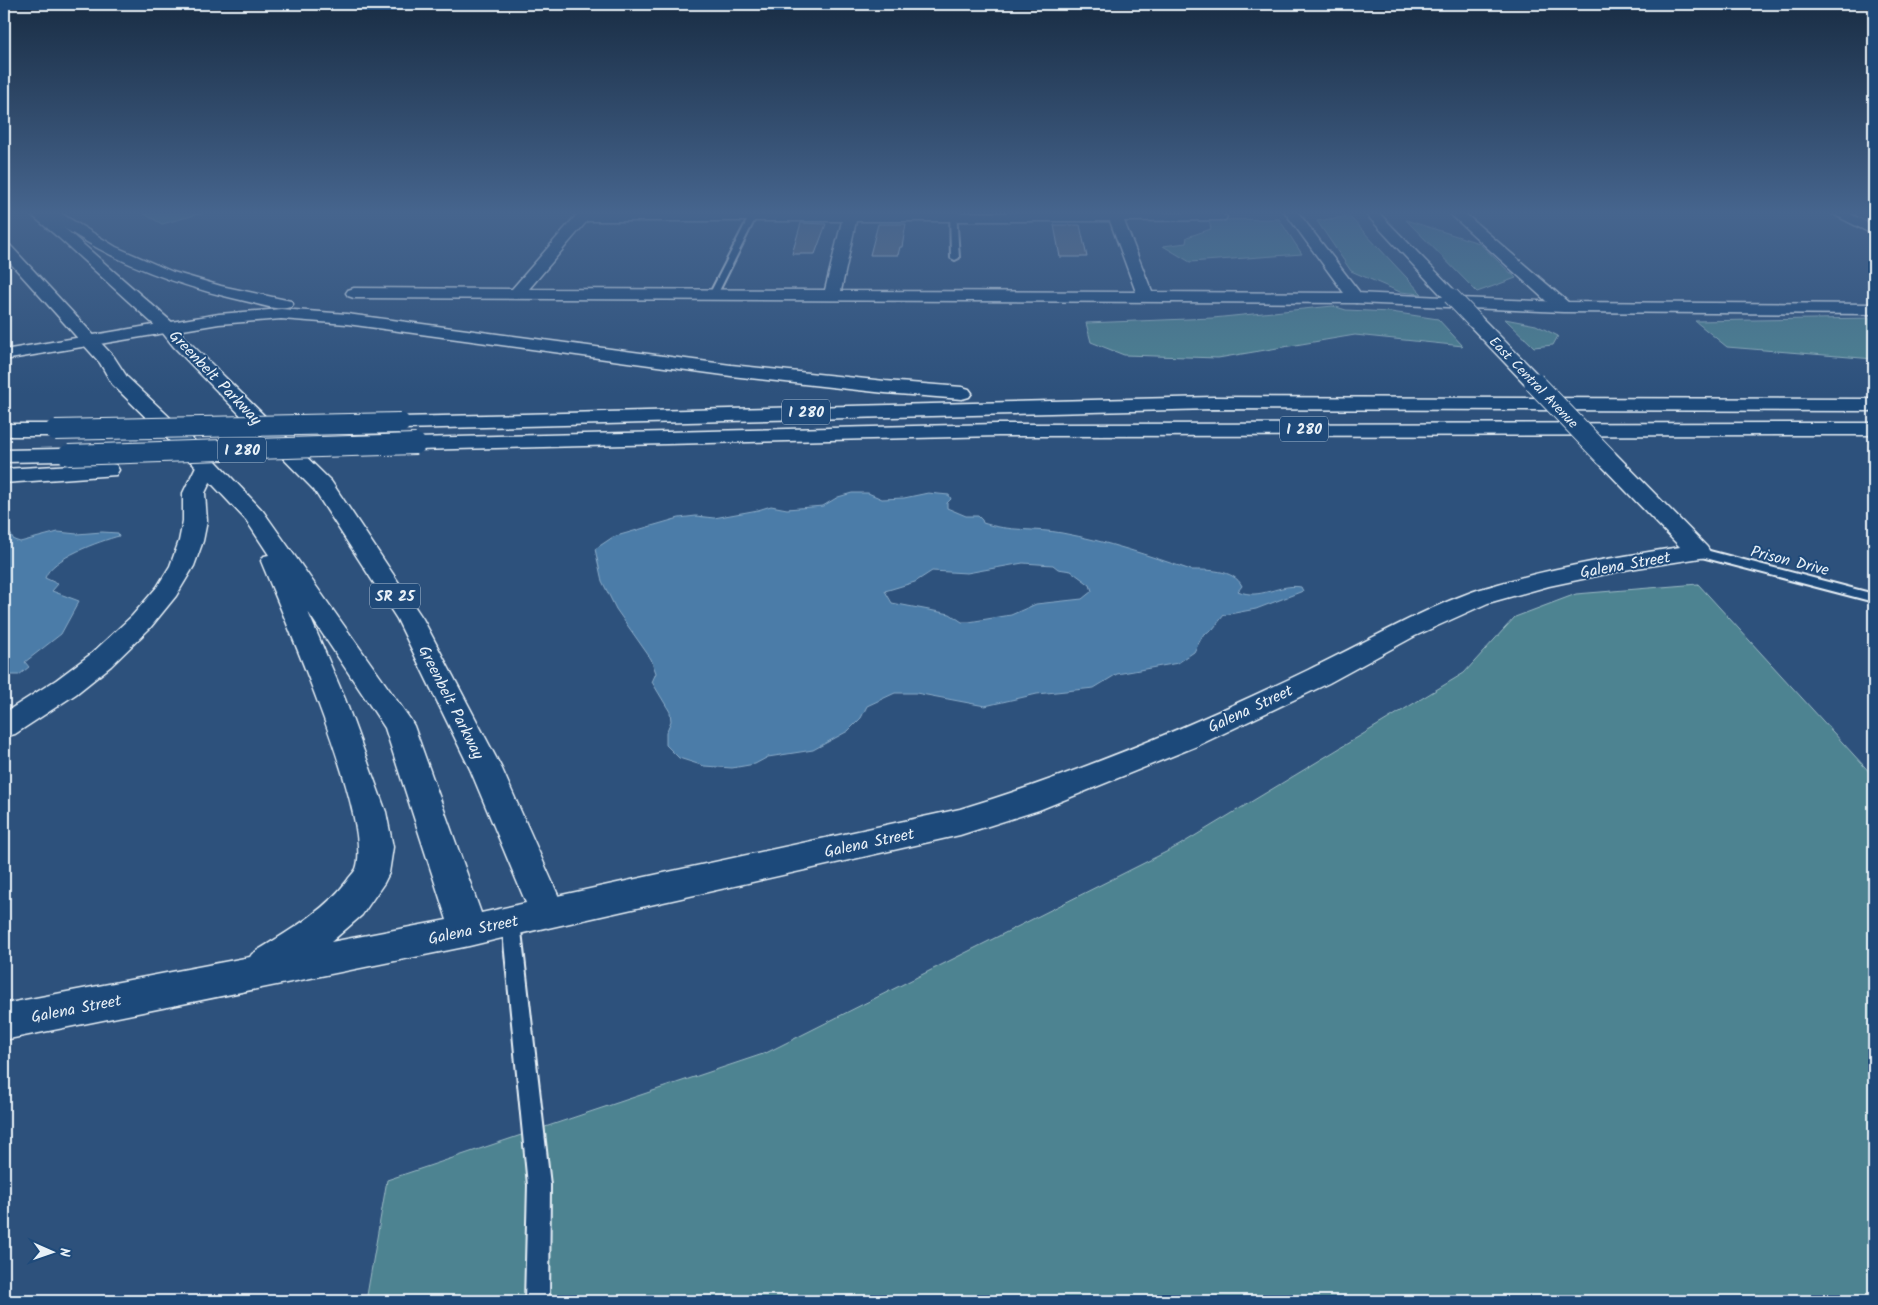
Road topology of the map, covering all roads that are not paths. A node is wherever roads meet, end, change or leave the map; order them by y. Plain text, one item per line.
1 (26, 272) edge
2 (105, 272) edge
3 (159, 272) edge
4 (535, 272) edge
5 (725, 272) edge
6 (837, 272) edge
7 (1137, 272) edge
8 (1336, 272) edge
9 (1429, 272) edge
10 (1522, 272) edge
11 (354, 293) dead end
12 (516, 294) junction
13 (713, 295) junction
14 (832, 295) junction
15 (1146, 297) junction
16 (1356, 298) junction
17 (1563, 307) junction
18 (1874, 309) edge
19 (168, 328) junction
20 (449, 331) junction
21 (88, 340) junction
22 (4, 355) edge
23 (1212, 403) junction
24 (1874, 405) edge
25 (1874, 428) edge
26 (4, 430) edge
27 (416, 444) junction
28 (4, 456) edge
29 (207, 465) junction
30 (4, 476) edge
31 (255, 516) junction
32 (1698, 552) junction
33 (1874, 598) edge
34 (4, 727) edge
35 (548, 913) junction
36 (511, 922) junction
37 (469, 931) junction
38 (253, 974) junction
39 (4, 1022) edge
40 (537, 1301) edge

1 - 21 main road
2 - 19 main road, Greenbelt Parkway / SR 25
3 - 20 main road
4 - 12 main road
5 - 13 lane
6 - 14 main road
7 - 15 main road
8 - 16 main road
9 - 32 main road, East Central Avenue, bridge
10 - 17 main road
11 - 12 main road
12 - 13 main road
13 - 14 main road
14 - 15 main road
15 - 16 main road
16 - 17 main road
17 - 18 main road
19 - 20 main road
19 - 21 main road
19 - 35 main road, Greenbelt Parkway / SR 25
20 - 23 main road
21 - 22 main road
21 - 29 main road
23 - 24 main road, I 280
23 - 26 main road, I 280, bridge
25 - 27 main road, I 280
27 - 28 main road, I 280, bridge
27 - 30 main road, bridge
29 - 31 main road
29 - 34 main road
31 - 37 main road
31 - 38 main road
32 - 33 lane, Prison Drive
32 - 35 main road, Galena Street
35 - 36 main road, Galena Street
36 - 37 main road, Galena Street
36 - 40 lane
37 - 38 main road, Galena Street
38 - 39 main road, Galena Street

